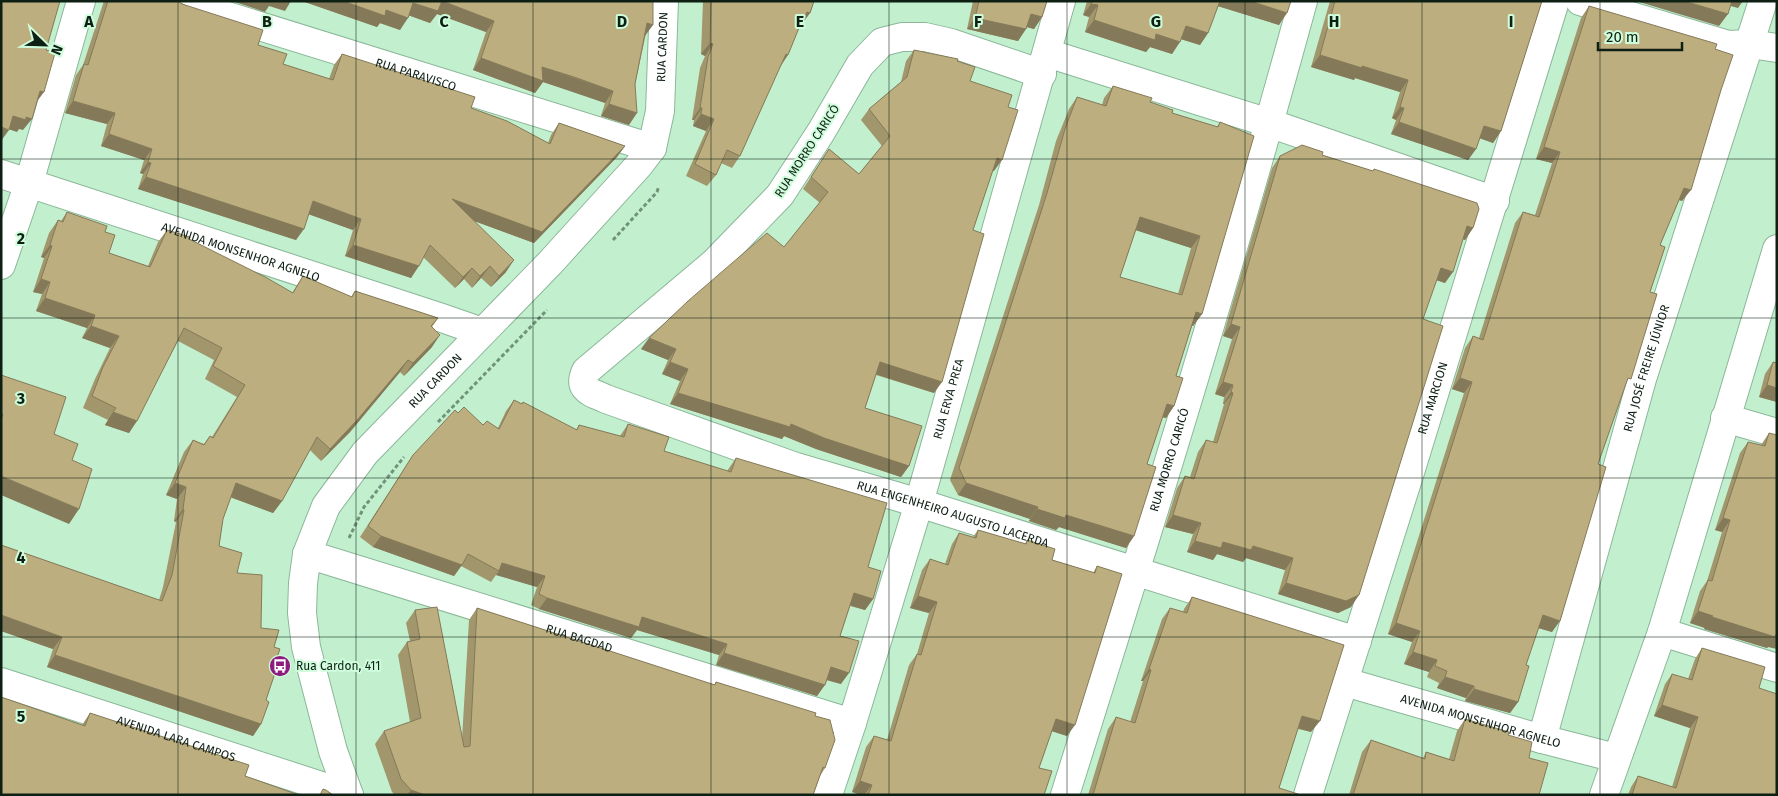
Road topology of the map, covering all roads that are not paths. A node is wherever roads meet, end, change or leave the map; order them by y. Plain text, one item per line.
1 (81, 1) edge
2 (180, 1) edge
3 (664, 1) edge
4 (1061, 1) edge
5 (1303, 1) edge
6 (1555, 1) edge
7 (1580, 1) edge
8 (1764, 1) edge
9 (1750, 44) junction
10 (1777, 48) edge
11 (1044, 63) junction
12 (1269, 123) junction
13 (652, 148) junction
14 (1, 174) edge
15 (29, 183) junction
16 (1495, 201) junction
17 (1777, 249) edge
18 (1, 265) edge
19 (482, 332) junction
20 (596, 361) joint
21 (1725, 418) junction
22 (1777, 433) edge
23 (919, 503) junction
24 (307, 554) junction
25 (1136, 570) junction
26 (1662, 632) junction
27 (1357, 641) junction
28 (1777, 668) edge
29 (1, 682) edge
30 (1345, 682) junction
31 (852, 723) junction
32 (1542, 739) junction
33 (1616, 758) junction
34 (349, 795) edge
35 (828, 795) edge
36 (1065, 795) edge
37 (1308, 795) edge
38 (1604, 795) edge

1 - 15 street
2 - 13 street, RUA PARAVISCO
3 - 13 street, RUA CARDON
4 - 11 street, RUA ERVA PREA
5 - 12 street, RUA MORRO CARICÓ
6 - 16 street, RUA MARCION
7 - 9 street
8 - 9 street, RUA JOSÉ FREIRE JÚNIOR
9 - 10 street
9 - 32 street, RUA JOSÉ FREIRE JÚNIOR
11 - 12 street, RUA MORRO CARICÓ
11 - 20 street, RUA MORRO CARICÓ
11 - 23 street, RUA ERVA PREA
12 - 16 street, RUA MORRO CARICÓ
12 - 25 street, RUA MORRO CARICÓ
13 - 19 street, RUA CARDON
14 - 15 street, AVENIDA MONSENHOR AGNELO
15 - 18 street
15 - 19 street, AVENIDA MONSENHOR AGNELO
16 - 27 street, RUA MARCION
17 - 21 street
19 - 24 street, RUA CARDON
20 - 23 street, RUA ENGENHEIRO AUGUSTO LACERDA
21 - 22 street
21 - 26 street
23 - 25 street, RUA ENGENHEIRO AUGUSTO LACERDA
23 - 31 street, RUA ERVA PREA
24 - 31 street, RUA BAGDAD
24 - 34 street, RUA CARDON
25 - 27 street, RUA ENGENHEIRO AUGUSTO LACERDA
25 - 36 street, RUA MORRO CARICÓ
26 - 28 street
26 - 33 street
27 - 30 street, RUA MARCION
29 - 34 street, AVENIDA LARA CAMPOS
30 - 32 street, AVENIDA MONSENHOR AGNELO
30 - 37 street, RUA MARCION
31 - 35 street, RUA ERVA PREA
32 - 33 street, AVENIDA MONSENHOR AGNELO
33 - 38 street

